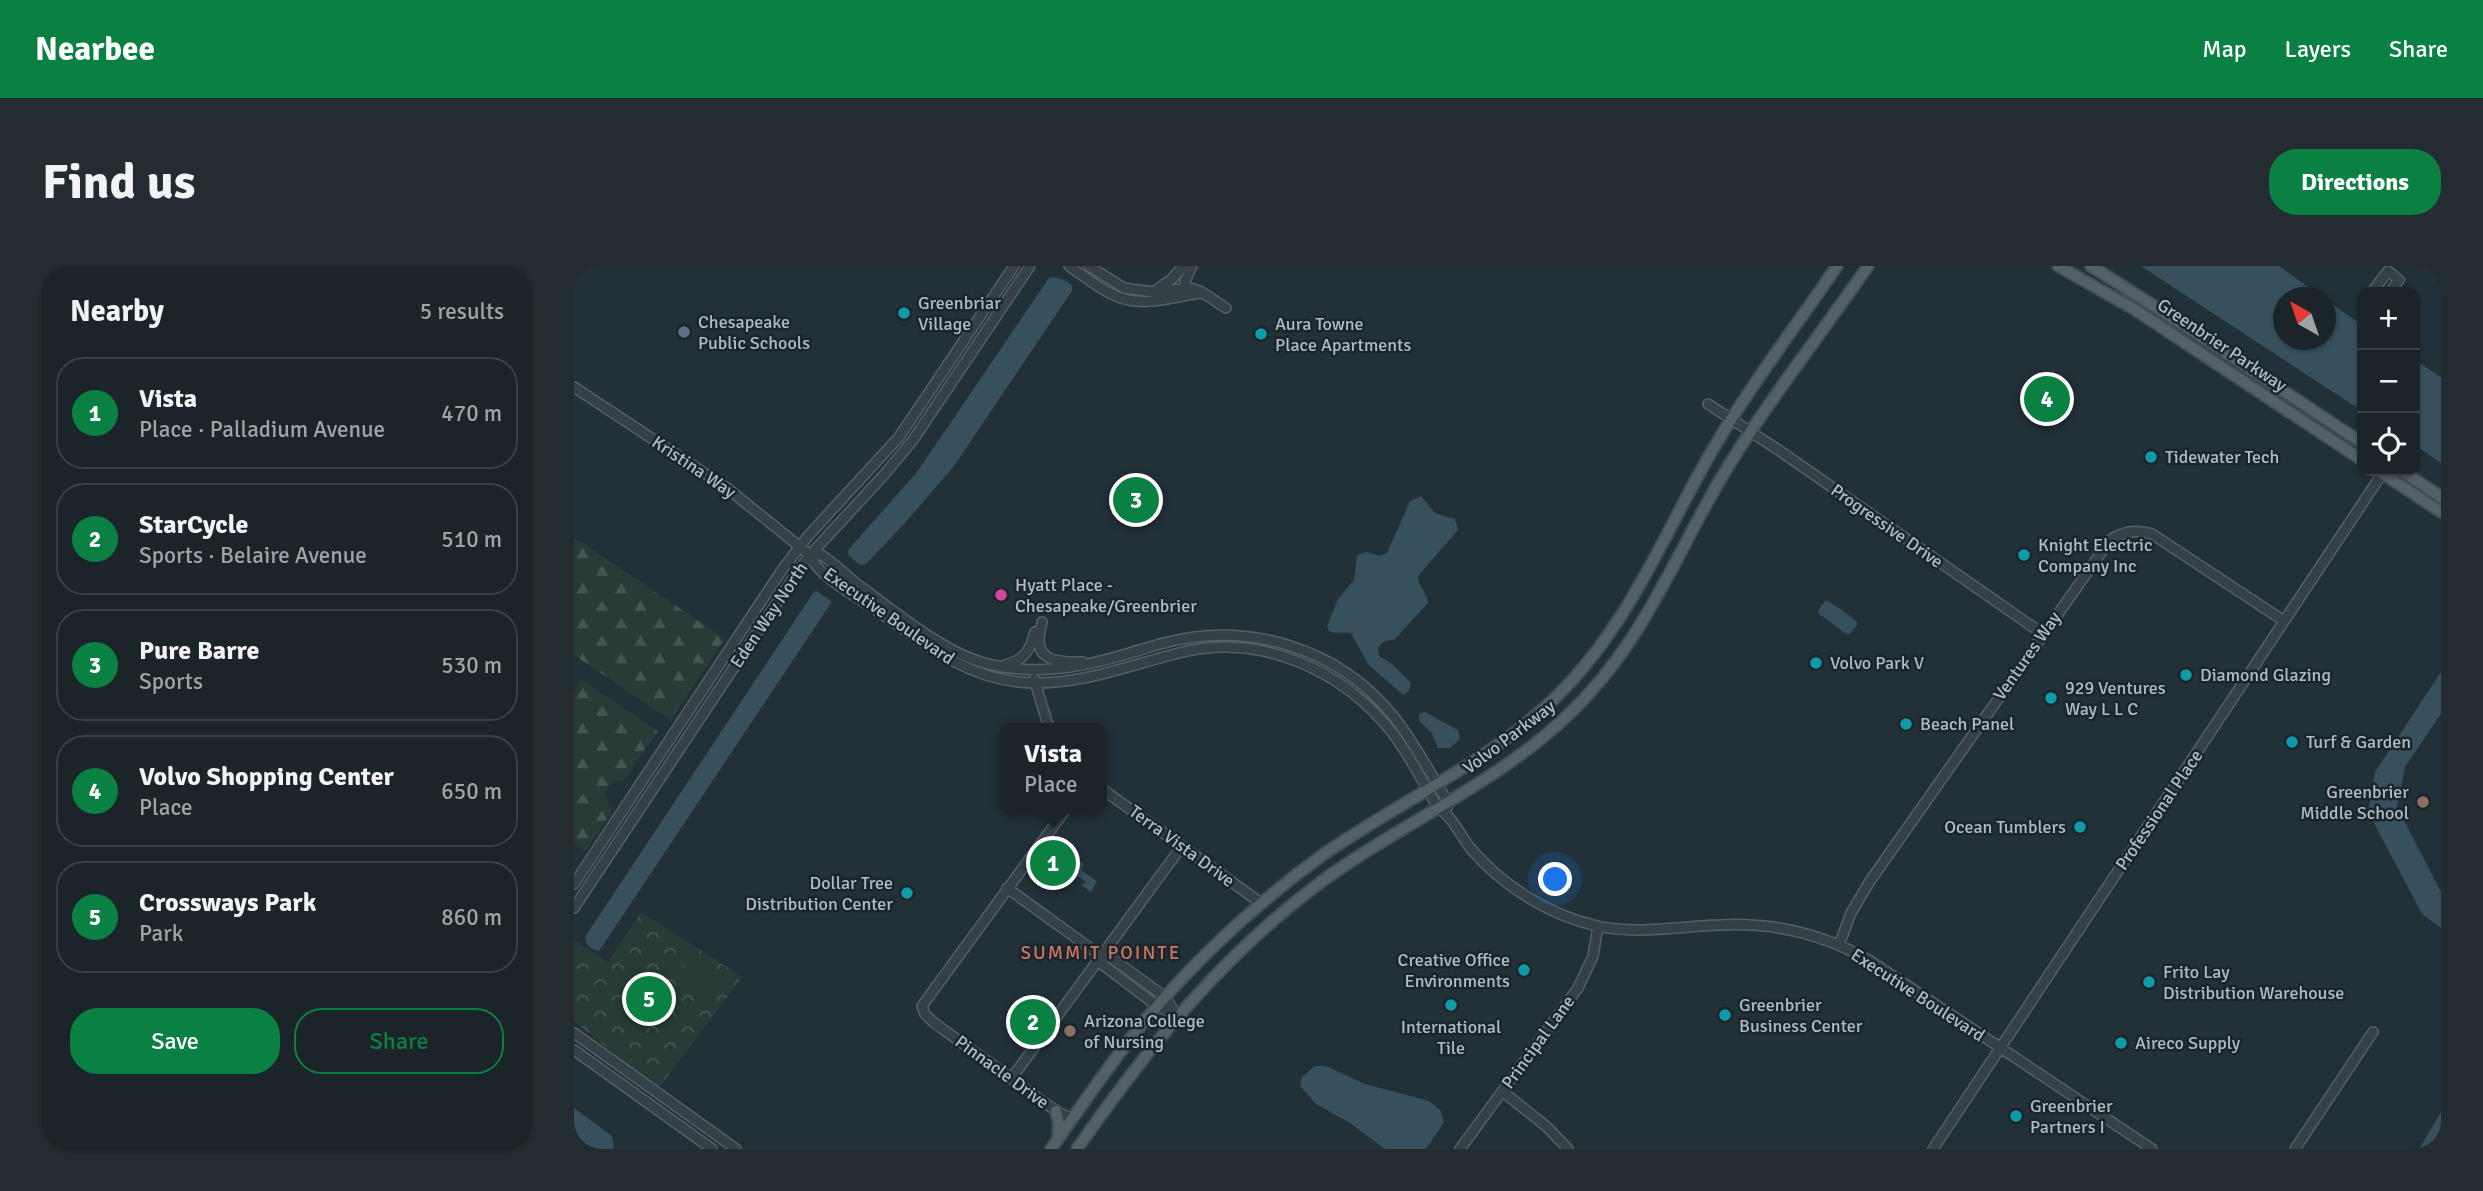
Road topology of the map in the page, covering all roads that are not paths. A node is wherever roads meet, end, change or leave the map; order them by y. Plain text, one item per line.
1 (1014, 266) edge
2 (1030, 266) edge
3 (1069, 266) edge
4 (1089, 266) edge
5 (1187, 266) edge
6 (1837, 266) edge
7 (1868, 266) edge
8 (2058, 266) edge
9 (2091, 266) edge
10 (2400, 266) edge
11 (2393, 275) junction
12 (2376, 287) edge
13 (2394, 287) edge
14 (1153, 292) junction
15 (1181, 292) junction
16 (1226, 308) dead end
17 (574, 387) edge
18 (1708, 404) dead end
19 (1731, 419) junction
20 (1751, 432) junction
21 (2357, 440) edge
22 (2357, 457) edge
23 (2379, 476) edge
24 (2388, 476) edge
25 (2410, 476) edge
26 (2441, 497) edge
27 (2441, 512) edge
28 (800, 547) junction
29 (810, 555) junction
30 (2284, 621) junction
31 (2043, 634) junction
32 (1099, 662) junction
33 (1000, 666) junction
34 (1027, 670) junction
35 (1037, 683) junction
36 (1048, 723) edge
37 (1432, 787) junction
38 (1107, 793) edge
39 (1444, 807) junction
40 (1062, 814) edge
41 (1182, 846) junction
42 (574, 884) edge
43 (1007, 888) junction
44 (1261, 904) junction
45 (574, 909) edge
46 (1598, 926) junction
47 (1839, 945) junction
48 (1101, 956) junction
49 (1161, 1002) junction
50 (1177, 1016) junction
51 (574, 1032) edge
52 (2373, 1032) dead end
53 (2000, 1048) junction
54 (574, 1050) edge
55 (1011, 1079) junction
56 (1502, 1091) junction
57 (638, 1096) junction
58 (665, 1099) junction
59 (1056, 1111) junction
60 (1072, 1119) junction
61 (1054, 1145) edge
62 (712, 1149) edge
63 (736, 1149) edge
64 (1072, 1149) edge
65 (1077, 1149) edge
66 (1460, 1149) edge
67 (1567, 1149) edge
68 (1933, 1149) edge
69 (2152, 1149) edge
70 (2295, 1149) edge

1 - 28 street, Eden Way North
2 - 29 street, Eden Way North
3 - 15 street
4 - 14 street
5 - 14 street
5 - 15 street
6 - 19 main road, Volvo Parkway
7 - 20 main road, Volvo Parkway
8 - 22 main road, Greenbrier Parkway
9 - 21 main road, Greenbrier Parkway
10 - 11 street
11 - 12 street
11 - 13 street
14 - 15 street
15 - 16 street
17 - 28 street, Kristina Way
18 - 19 street, Progressive Drive
19 - 20 street, Progressive Drive
19 - 37 main road, Volvo Parkway
20 - 31 street, Progressive Drive
20 - 39 main road, Volvo Parkway
23 - 30 street, Professional Place
24 - 27 main road
25 - 26 main road
28 - 29 street, Kristina Way
28 - 42 street, Eden Way North
29 - 33 street, Executive Boulevard
29 - 35 street, Executive Boulevard
29 - 45 street, Eden Way North
30 - 31 street, Ventures Way
30 - 53 street, Professional Place
31 - 47 street, Ventures Way
32 - 33 street
32 - 34 street, Executive Boulevard
32 - 37 street, Executive Boulevard
33 - 34 street, Executive Boulevard
34 - 35 street
35 - 36 street
35 - 37 street, Executive Boulevard
37 - 39 street, Executive Boulevard
37 - 44 main road, Volvo Parkway
38 - 41 street, Terra Vista Drive
39 - 46 street, Executive Boulevard
39 - 50 main road, Volvo Parkway
40 - 43 street
41 - 44 street, Terra Vista Drive
41 - 48 street
43 - 48 street
43 - 55 street, Pinnacle Drive
44 - 49 main road, Volvo Parkway
46 - 47 street, Executive Boulevard
46 - 56 street, Principal Lane
47 - 53 street, Executive Boulevard
48 - 49 street
48 - 55 street
49 - 50 street
49 - 60 main road, Volvo Parkway
50 - 65 main road, Volvo Parkway
51 - 58 street
52 - 70 street
53 - 68 street, Professional Place
53 - 69 street, Executive Boulevard
54 - 57 street
55 - 59 street, Pinnacle Drive
56 - 66 street, Principal Lane
56 - 67 street
57 - 58 street
57 - 62 street
58 - 63 street
59 - 60 street, Pinnacle Drive
59 - 61 main road
60 - 61 main road, Volvo Parkway
60 - 64 main road

